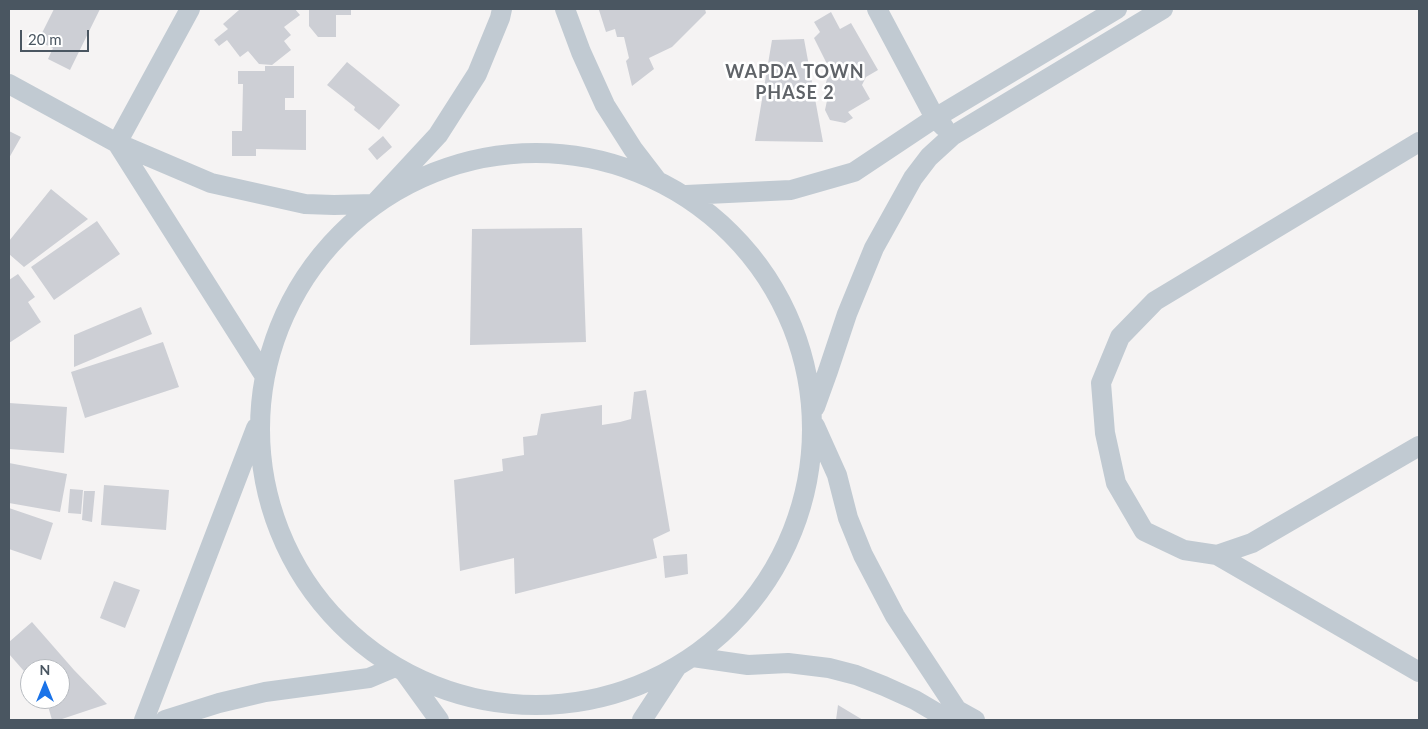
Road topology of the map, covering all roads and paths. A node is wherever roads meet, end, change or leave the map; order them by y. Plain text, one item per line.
1 (190, 9) edge
2 (502, 9) edge
3 (565, 9) edge
4 (878, 9) edge
5 (1117, 9) edge
6 (1163, 9) edge
7 (9, 84) edge
8 (935, 118) junction
9 (952, 136) junction
10 (1419, 142) edge
11 (116, 143) junction
12 (656, 179) junction
13 (686, 195) junction
14 (374, 204) junction
15 (264, 375) junction
16 (814, 416) junction
17 (259, 421) junction
18 (1419, 446) edge
19 (1216, 555) junction
20 (685, 663) junction
21 (400, 669) junction
22 (1419, 672) edge
23 (953, 717) edge
24 (144, 720) edge
25 (165, 720) edge
26 (439, 720) edge
27 (642, 720) edge
28 (975, 720) edge

1 - 11 street
2 - 14 street
3 - 12 street
4 - 8 street
5 - 8 street
6 - 9 street
7 - 11 street
8 - 9 street
8 - 13 street
9 - 16 street
10 - 19 street
11 - 14 street
11 - 15 street
12 - 13 street
12 - 14 street
13 - 16 street
14 - 15 street
15 - 17 street
16 - 20 street
16 - 23 street
17 - 21 street
17 - 24 street
18 - 19 street
19 - 22 street
20 - 21 street
20 - 23 street
20 - 27 street
21 - 25 street
21 - 26 street
23 - 28 street

